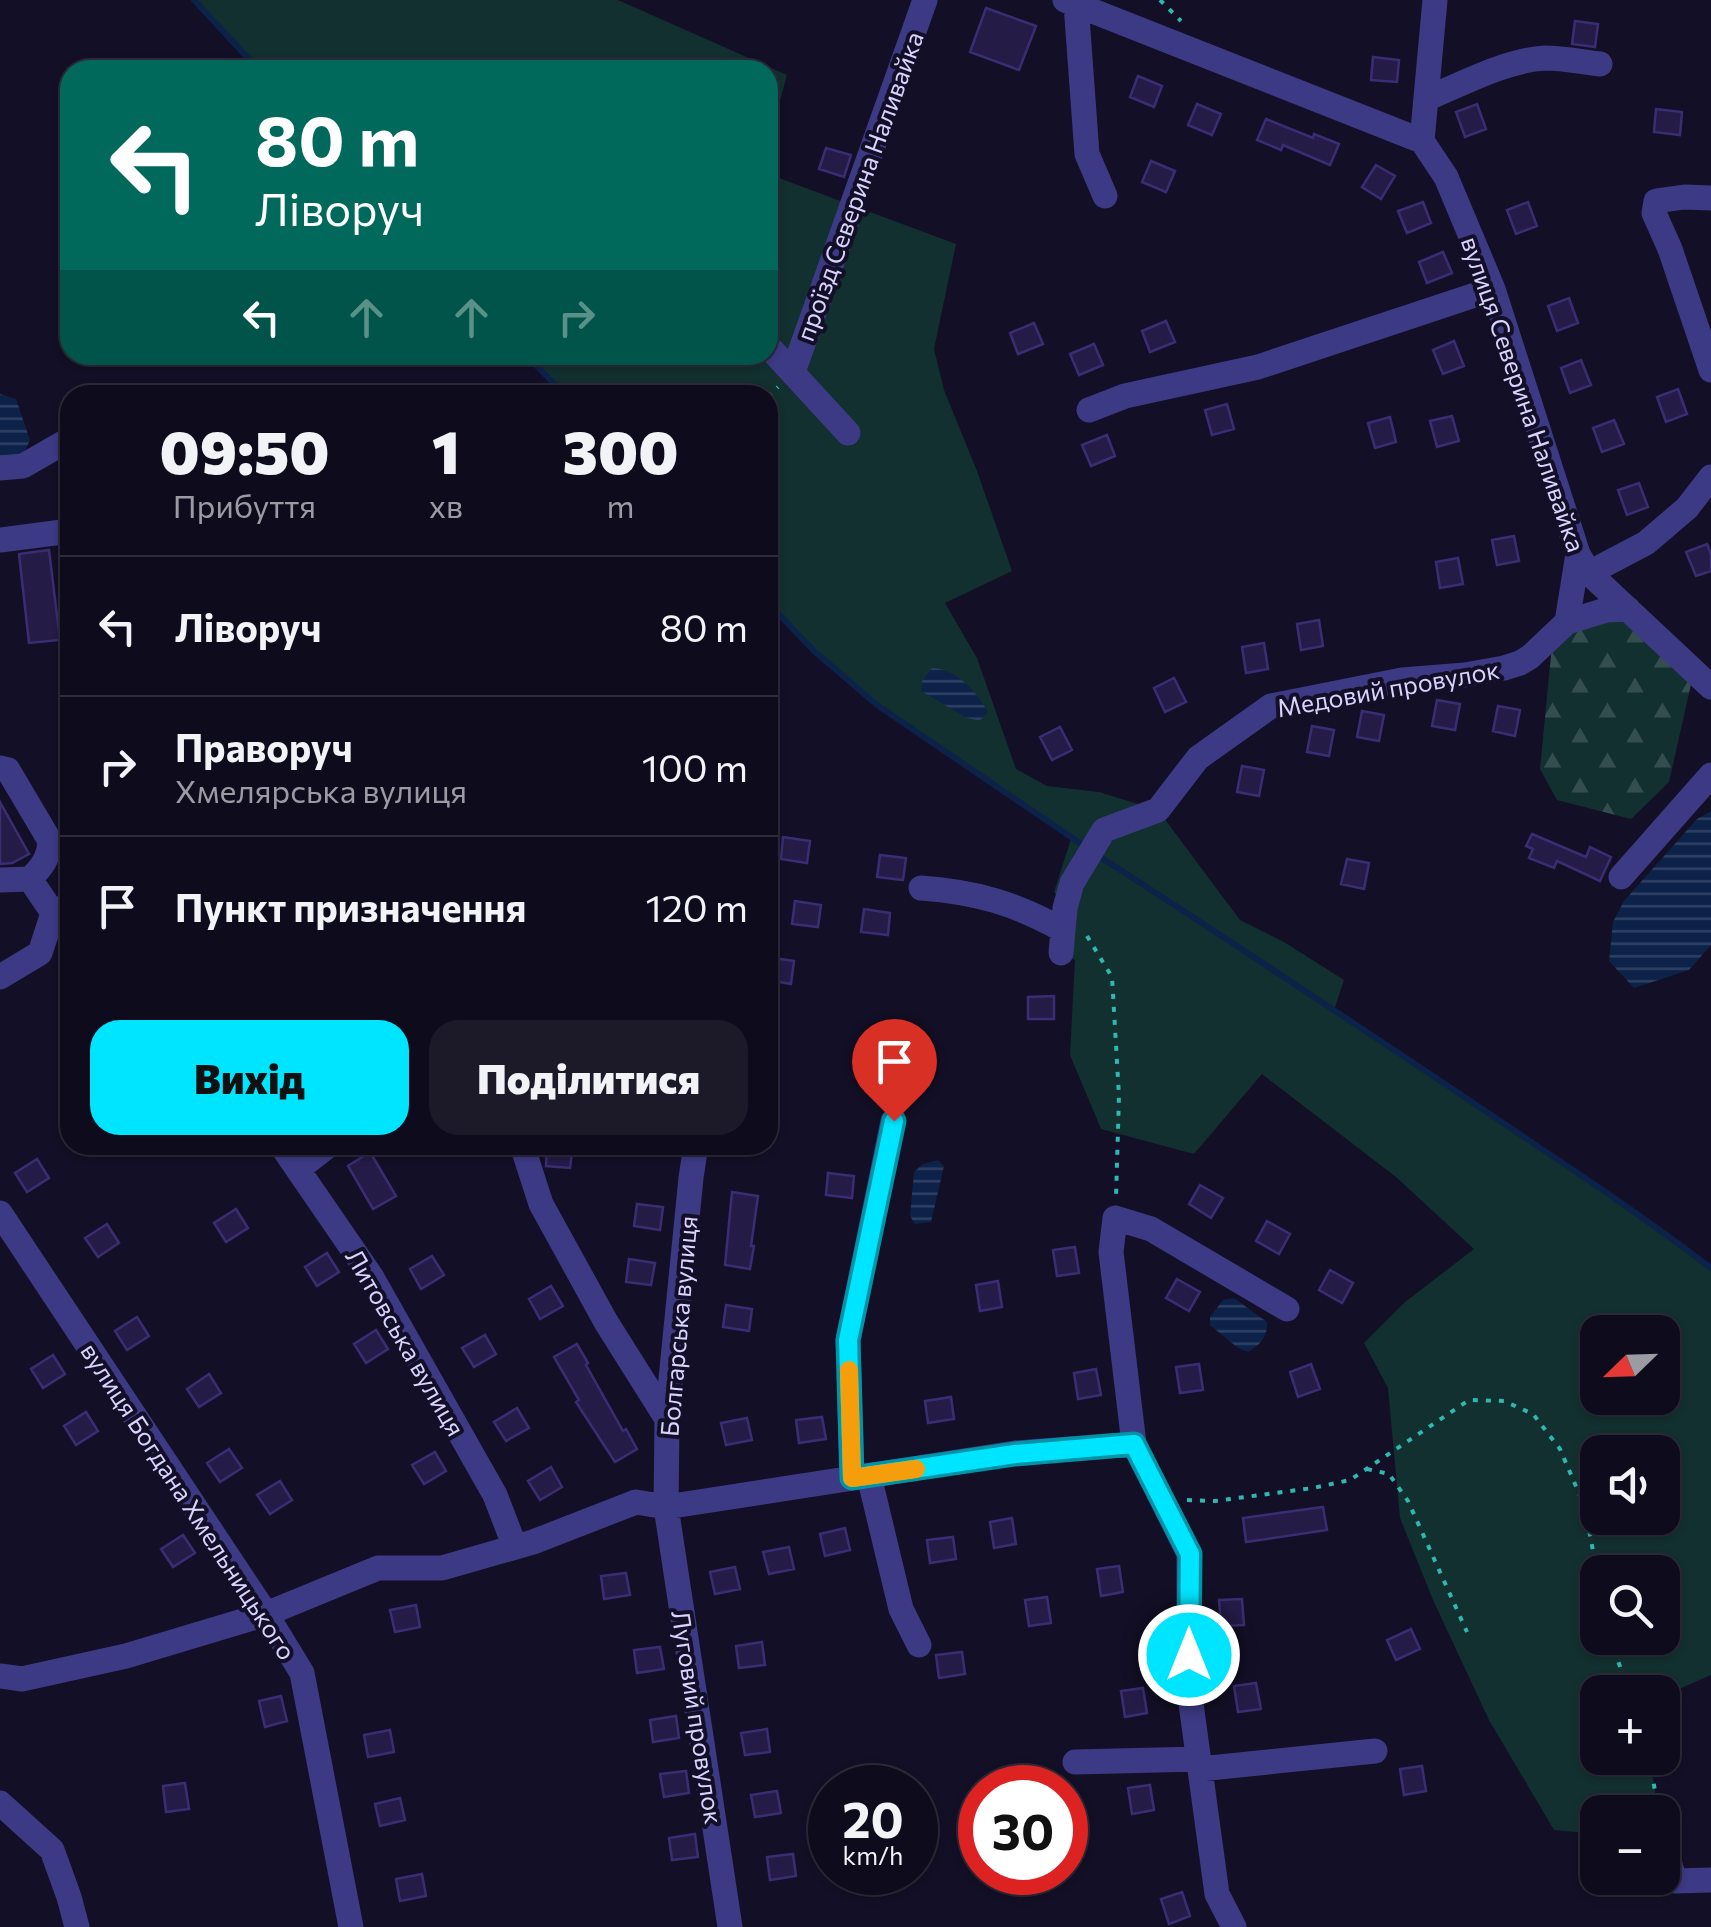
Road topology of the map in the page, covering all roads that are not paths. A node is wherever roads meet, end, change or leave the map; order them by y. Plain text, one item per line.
1 (925, 0) edge
2 (1435, 0) edge
3 (1070, 2) edge
4 (1600, 64) dead end
5 (1426, 99) junction
6 (1422, 142) junction
7 (1105, 196) dead end
8 (1711, 198) edge
9 (1492, 289) junction
10 (778, 356) edge
11 (1711, 370) edge
12 (793, 372) junction
13 (1089, 410) dead end
14 (848, 434) dead end
15 (60, 445) edge
16 (0, 468) edge
17 (1711, 478) edge
18 (60, 532) edge
19 (0, 540) edge
20 (1584, 564) junction
21 (1628, 609) junction
22 (1567, 622) junction
23 (1711, 687) edge
24 (0, 768) edge
25 (1711, 775) edge
26 (1621, 877) dead end
27 (30, 879) junction
28 (0, 880) edge
29 (922, 888) dead end
30 (60, 907) edge
31 (60, 913) edge
32 (0, 977) edge
33 (894, 1121) dead end
34 (288, 1155) edge
35 (316, 1155) edge
36 (525, 1155) edge
37 (695, 1155) edge
38 (298, 1169) junction
39 (0, 1214) edge
40 (1287, 1309) dead end
41 (668, 1420) junction
42 (1134, 1444) junction
43 (860, 1477) junction
44 (666, 1507) junction
45 (515, 1547) junction
46 (266, 1614) junction
47 (919, 1645) dead end
48 (0, 1676) edge
49 (1375, 1751) dead end
50 (1075, 1762) dead end
51 (1199, 1764) junction
52 (0, 1803) edge
53 (1711, 1880) edge
54 (1680, 1881) edge
55 (76, 1927) edge
56 (351, 1927) edge
57 (730, 1927) edge
58 (1234, 1927) edge

1 - 12 street, проїзд Северина Наливайка
2 - 5 street
3 - 6 street
3 - 7 street
4 - 5 street
5 - 6 street
6 - 9 street, вулиця Северина Наливайка
8 - 11 street
9 - 13 street
9 - 20 street, вулиця Северина Наливайка
10 - 12 street
12 - 14 street
15 - 16 street
17 - 20 street
18 - 19 street
20 - 21 street, вулиця Северина Наливайка
20 - 22 street
21 - 22 street, Медовий провулок
21 - 23 street, вулиця Северина Наливайка
22 - 29 street, Медовий провулок
24 - 27 street
25 - 26 street
27 - 28 street
27 - 30 street
31 - 32 street
33 - 43 street
34 - 38 street, Литовська вулиця
35 - 38 street
36 - 41 street
37 - 41 street, Болгарська вулиця
38 - 45 street, Литовська вулиця
39 - 46 street, вулиця Богдана Хмельницького
40 - 42 street
41 - 44 street, Болгарська вулиця
42 - 43 street
42 - 51 street
43 - 44 street
43 - 47 street
44 - 45 street
44 - 57 street, Луговий провулок
45 - 46 street
46 - 48 street
46 - 56 street, вулиця Богдана Хмельницького
49 - 51 street
50 - 51 street
51 - 58 street
52 - 55 street
53 - 54 street

